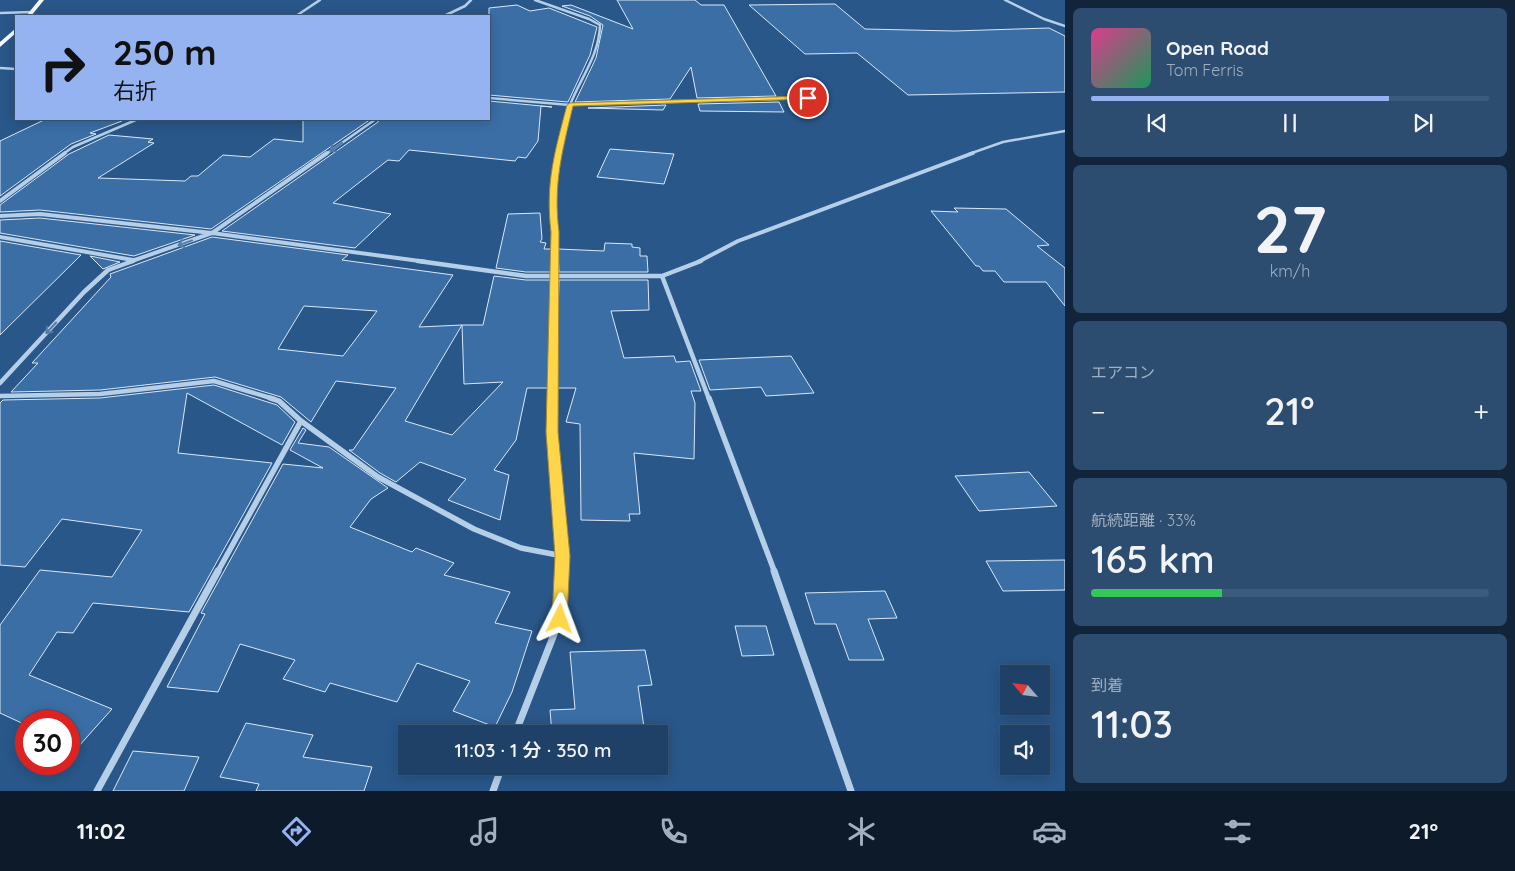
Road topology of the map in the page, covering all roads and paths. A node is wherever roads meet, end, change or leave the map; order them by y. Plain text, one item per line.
1 (42, 0) edge
2 (320, 0) edge
3 (471, 0) edge
4 (535, 0) edge
5 (1005, 0) edge
6 (0, 13) edge
7 (30, 14) edge
8 (297, 15) edge
9 (445, 15) edge
10 (1065, 26) edge
11 (15, 31) edge
12 (0, 45) edge
13 (0, 68) edge
14 (15, 69) edge
15 (490, 98) edge
16 (808, 98) dead end
17 (570, 105) junction
18 (136, 120) edge
19 (375, 120) edge
20 (1065, 131) edge
21 (0, 201) edge
22 (0, 216) edge
23 (212, 233) junction
24 (0, 238) edge
25 (135, 261) junction
26 (555, 276) junction
27 (662, 276) junction
28 (0, 383) edge
29 (0, 396) edge
30 (301, 421) junction
31 (562, 556) junction
32 (519, 725) edge
33 (499, 775) edge
34 (97, 791) edge
35 (493, 791) edge
36 (851, 791) edge

1 - 7 main road
2 - 8 street
3 - 9 street
4 - 17 street
5 - 10 street
6 - 7 street
11 - 12 main road
13 - 14 street
15 - 17 street
16 - 17 street
17 - 26 street
18 - 21 street
19 -> 23 street
20 - 27 street
22 - 23 street
23 -> 25 street
23 - 26 street
24 - 25 street
25 -> 28 street
26 - 27 street
26 - 31 street
27 - 36 street
29 - 30 street
30 - 31 street
30 - 34 street
31 - 32 street
33 - 35 street

